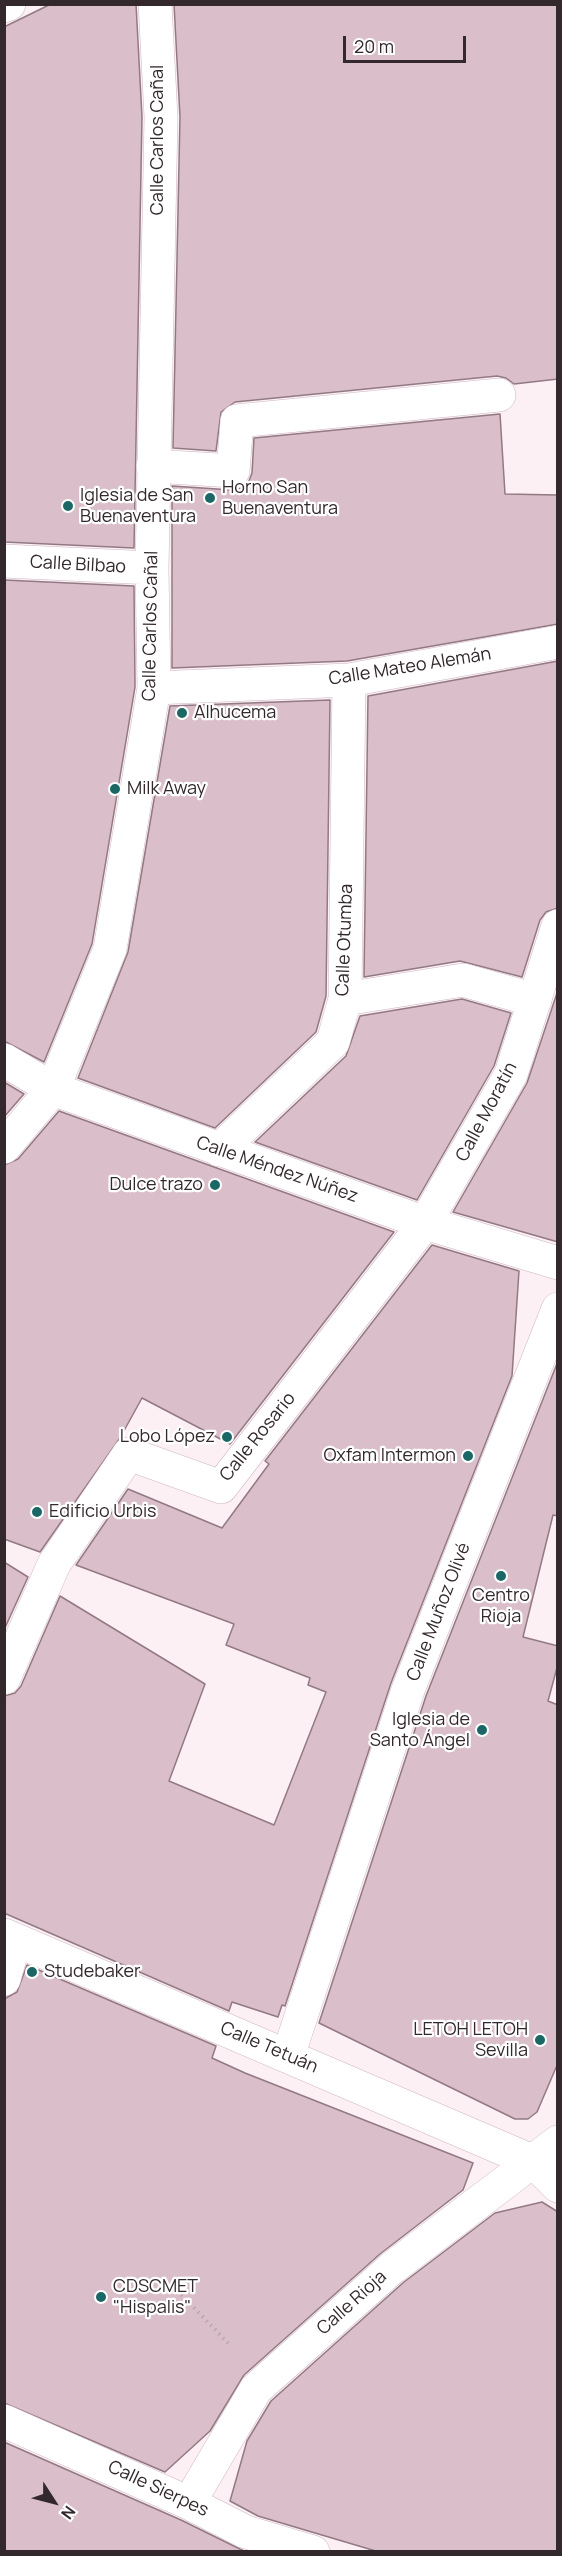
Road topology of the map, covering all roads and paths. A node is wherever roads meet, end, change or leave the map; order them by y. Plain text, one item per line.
1 (154, 4) edge
2 (499, 395) dead end
3 (153, 466) junction
4 (4, 561) edge
5 (152, 568) junction
6 (558, 642) edge
7 (349, 680) junction
8 (154, 688) junction
9 (558, 926) edge
10 (345, 999) junction
11 (535, 1000) junction
12 (4, 1060) edge
13 (53, 1089) junction
14 (4, 1147) edge
15 (219, 1150) junction
16 (425, 1223) junction
17 (558, 1263) edge
18 (558, 1310) edge
19 (4, 1678) edge
20 (10, 1938) edge
21 (4, 1979) edge
22 (288, 2056) junction
23 (546, 2152) edge
24 (558, 2186) edge
25 (173, 2286) dead end
26 (230, 2345) dead end
27 (4, 2421) edge
28 (189, 2503) junction
29 (241, 2542) edge
30 (313, 2552) edge

1 - 3 street, Calle Carlos Cañal
2 - 3 street
3 - 5 street, Calle Carlos Cañal
4 - 5 street, Calle Bilbao
5 - 8 street, Calle Carlos Cañal
6 - 7 street, Calle Mateo Alemán
7 - 8 street, Calle Mateo Alemán
7 - 10 street, Calle Otumba
8 - 13 street, Calle Carlos Cañal
9 - 11 street, Calle Moratín
10 - 11 street
10 - 15 street, Calle Otumba
11 - 16 street, Calle Moratín
12 - 13 street, Calle Méndez Núñez
13 - 14 street, Calle Carlos Cañal
13 - 15 street, Calle Méndez Núñez
15 - 16 street, Calle Méndez Núñez
16 - 17 street, Calle Méndez Núñez
16 - 19 street, Calle Rosario
18 - 22 street, Calle Muñoz Olivé
20 - 21 street
20 - 22 street, Calle Tetuán
22 - 23 street, Calle Tetuán
23 - 24 street
23 - 28 street, Calle Rioja
25 - 26 path
27 - 28 street, Calle Sierpes
28 - 29 street, Calle Sierpes
29 - 30 street, Calle Sierpes

